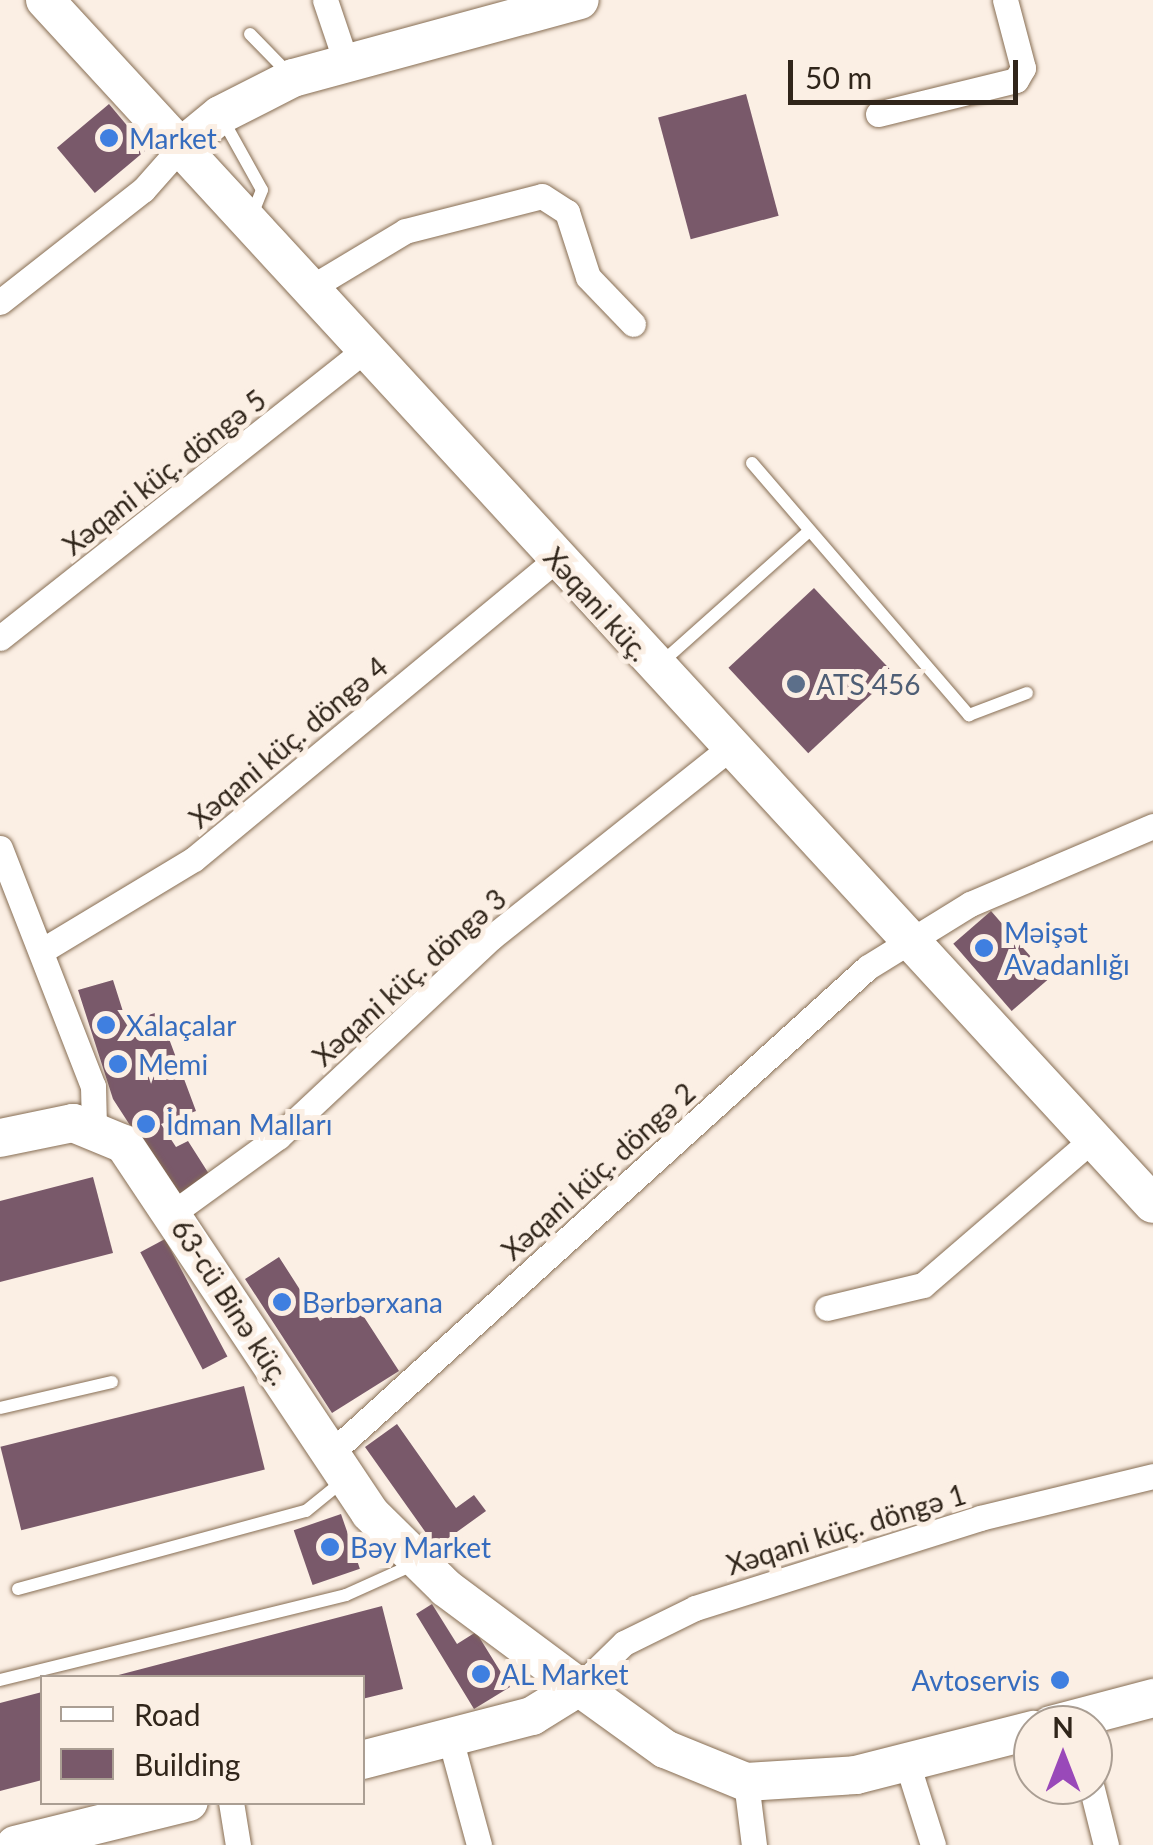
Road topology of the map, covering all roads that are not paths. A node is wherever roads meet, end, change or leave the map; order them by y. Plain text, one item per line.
1 (45, 0) edge
2 (325, 0) edge
3 (580, 0) edge
4 (1005, 0) edge
5 (476, 14) edge
6 (250, 34) dead end
7 (346, 62) junction
8 (294, 78) junction
9 (878, 114) dead end
10 (220, 115) junction
11 (181, 148) junction
12 (248, 224) junction
13 (307, 290) junction
14 (0, 302) edge
15 (634, 324) dead end
16 (364, 352) junction
17 (752, 462) dead end
18 (808, 531) junction
19 (556, 559) junction
20 (0, 638) edge
21 (655, 668) junction
22 (1027, 693) dead end
23 (731, 748) junction
24 (1153, 826) edge
25 (0, 848) edge
26 (909, 938) junction
27 (43, 950) junction
28 (94, 1126) junction
29 (0, 1138) edge
30 (1093, 1139) junction
31 (1153, 1204) edge
32 (173, 1213) junction
33 (827, 1308) dead end
34 (112, 1382) dead end
35 (0, 1408) edge
36 (338, 1466) junction
37 (1153, 1476) edge
38 (417, 1563) junction
39 (18, 1589) dead end
40 (0, 1680) edge
41 (579, 1687) junction
42 (1153, 1698) edge
43 (1113, 1710) edge
44 (1013, 1735) edge
45 (450, 1738) junction
46 (365, 1759) edge
47 (907, 1763) junction
48 (746, 1782) junction
49 (177, 1805) edge
50 (231, 1805) edge
51 (1096, 1805) edge
52 (15, 1845) edge
53 (238, 1845) edge
54 (479, 1845) edge
55 (754, 1845) edge
56 (933, 1845) edge
57 (1106, 1845) edge

1 - 11 street, Xəqani küç.
2 - 7 street
3 - 5 street
4 - 9 street
5 - 7 street
6 - 8 lane
7 - 8 street
8 - 10 street
10 - 11 street
10 - 12 lane
11 - 12 street, Xəqani küç.
11 - 14 street
12 - 13 street, Xəqani küç.
13 - 15 street
13 - 16 street, Xəqani küç.
16 - 19 street, Xəqani küç.
16 - 20 street, Xəqani küç. döngə 5
17 - 18 lane
18 - 21 lane
18 - 22 lane
19 - 21 street, Xəqani küç.
19 - 27 street, Xəqani küç. döngə 4
21 - 23 street, Xəqani küç.
23 - 26 street, Xəqani küç.
23 - 32 street, Xəqani küç. döngə 3
24 - 26 street, Xəqani küç. döngə 2
25 - 27 street
26 - 30 street, Xəqani küç.
26 - 36 street, Xəqani küç. döngə 2
27 - 28 street
28 - 29 street
28 - 32 street, 63-cü Binə küç.
30 - 31 street, Xəqani küç.
30 - 33 street
32 - 36 street, 63-cü Binə küç.
34 - 35 lane
36 - 38 street, 63-cü Binə küç.
36 - 39 lane
37 - 41 street, Xəqani küç. döngə 1
38 - 40 lane
38 - 41 street, 63-cü Binə küç.
41 - 45 street
41 - 48 street, 63-cü Binə küç.
42 - 43 street
44 - 47 street
45 - 46 street
45 - 54 street
47 - 48 street
47 - 56 street
48 - 55 street
49 - 52 street
50 - 53 street
51 - 57 street

